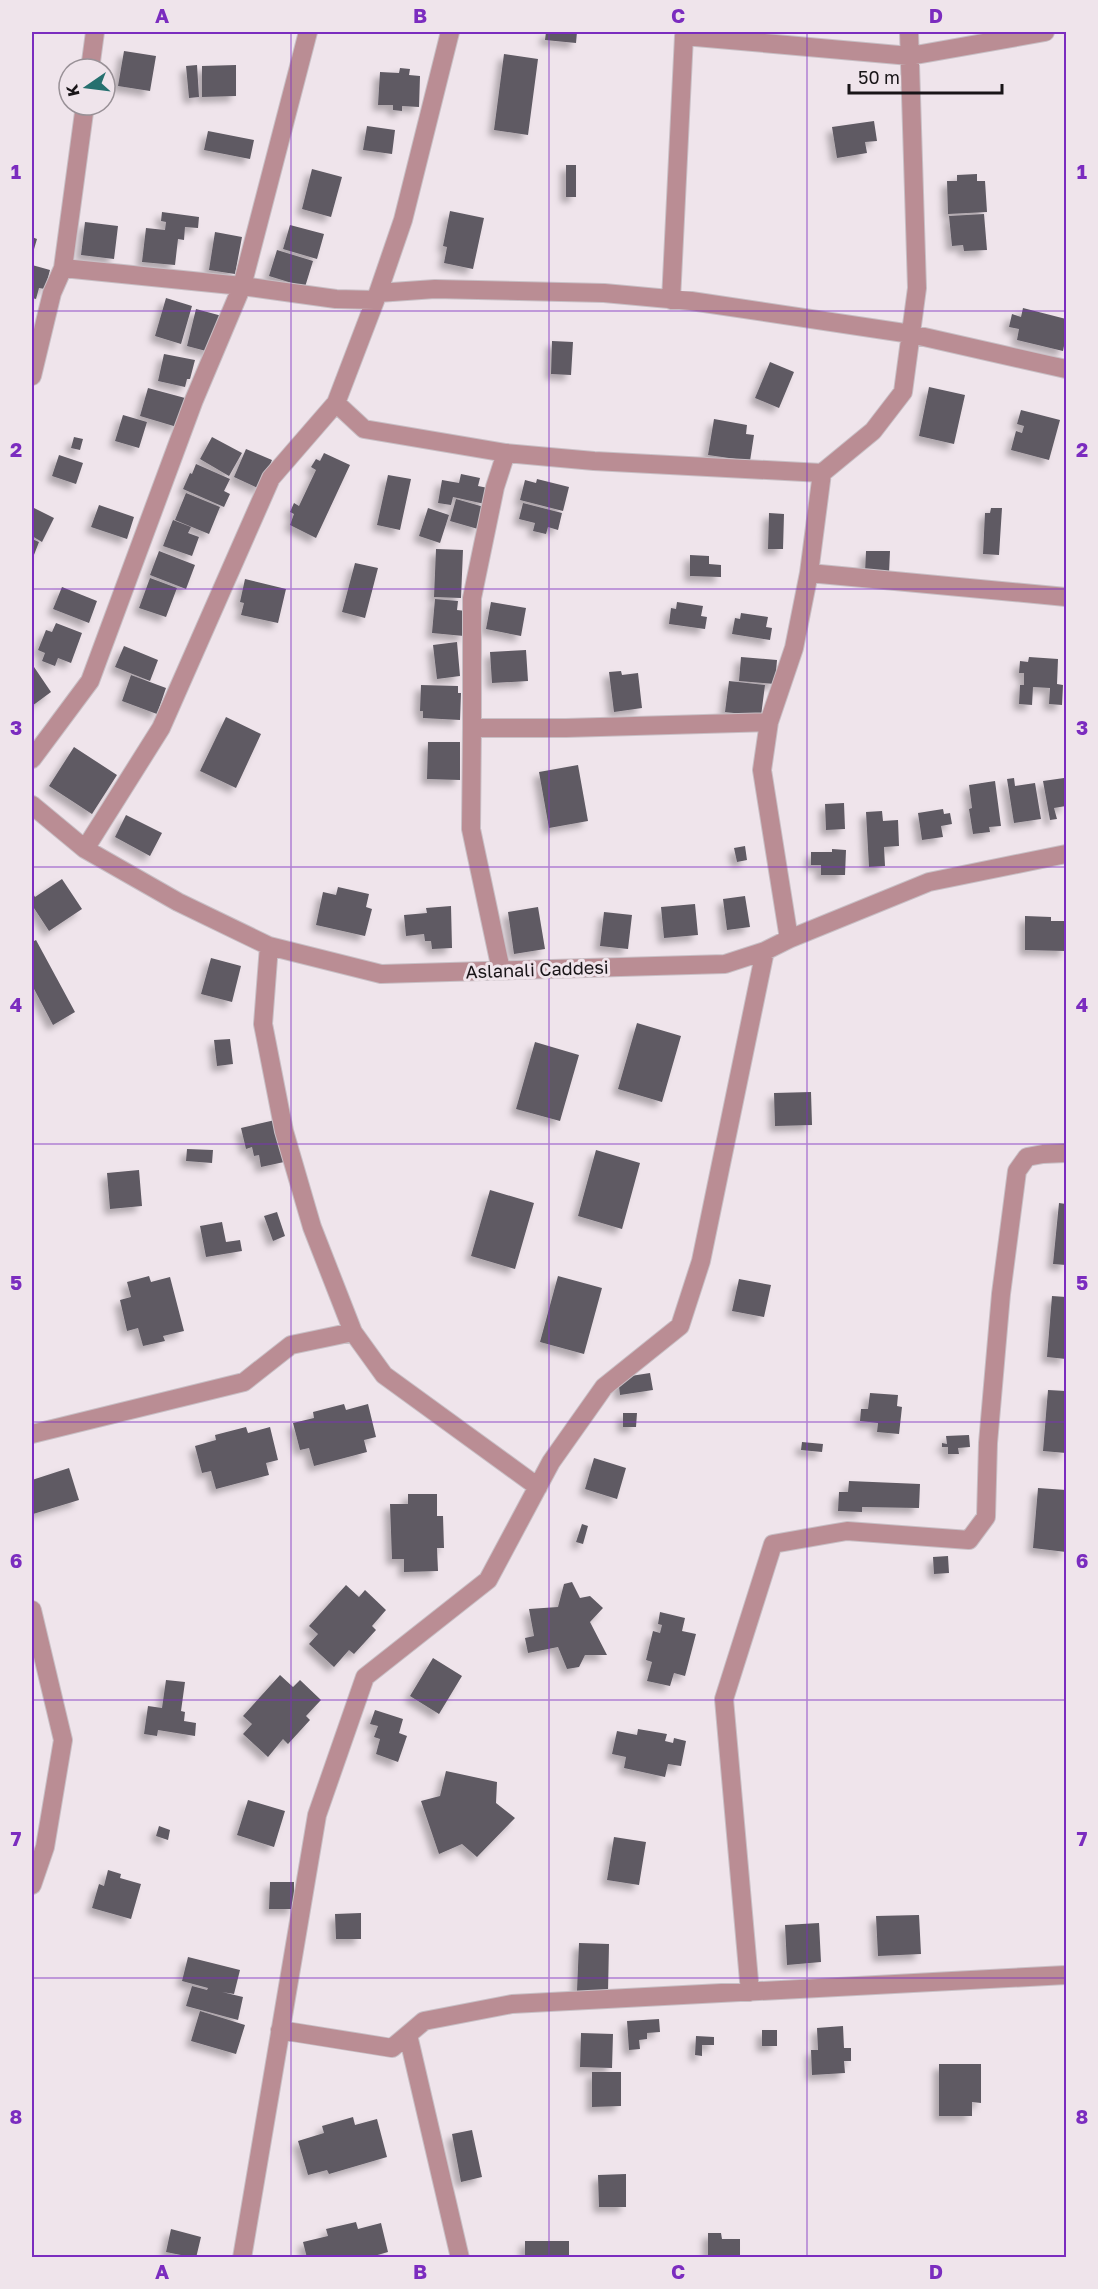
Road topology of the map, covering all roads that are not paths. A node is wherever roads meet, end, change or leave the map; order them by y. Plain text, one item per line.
1 (95, 32) edge
2 (308, 32) edge
3 (450, 32) edge
4 (909, 32) edge
5 (1046, 32) edge
6 (684, 34) edge
7 (910, 56) junction
8 (92, 57) edge
9 (84, 117) edge
10 (63, 268) junction
11 (242, 286) junction
12 (376, 297) junction
13 (671, 300) junction
14 (911, 334) junction
15 (1066, 369) edge
16 (32, 376) edge
17 (336, 403) junction
18 (506, 453) junction
19 (822, 473) junction
20 (809, 573) junction
21 (1066, 597) edge
22 (769, 722) junction
23 (472, 728) junction
24 (32, 759) edge
25 (32, 805) edge
26 (84, 849) junction
27 (1066, 854) edge
28 (789, 939) junction
29 (269, 946) junction
30 (765, 951) junction
31 (501, 970) junction
32 (1066, 1153) edge
33 (353, 1332) junction
34 (32, 1434) edge
35 (538, 1487) junction
36 (32, 1610) edge
37 (32, 1885) edge
38 (1066, 1975) edge
39 (750, 1992) junction
40 (280, 2030) junction
41 (408, 2035) junction
42 (242, 2258) edge
43 (460, 2258) edge

1 - 8 street
2 - 11 street
3 - 12 street
4 - 7 street
5 - 7 street
6 - 7 street
6 - 13 street
7 - 14 street
9 - 10 street
10 - 11 street
10 - 16 street
11 - 12 street
11 - 24 street
12 - 13 street
12 - 17 street
13 - 14 street
14 - 15 street
14 - 19 street
17 - 18 street
17 - 26 street
18 - 19 street
18 - 23 street
19 - 20 street
20 - 21 street
20 - 22 street
22 - 23 street
22 - 28 street
23 - 31 street
25 - 26 street, Aslanali Caddesi
26 - 29 street, Aslanali Caddesi
27 - 28 street, Aslanali Caddesi
28 - 30 street, Aslanali Caddesi
29 - 31 street, Aslanali Caddesi
29 - 33 street
30 - 31 street, Aslanali Caddesi
30 - 35 street
32 - 39 street
33 - 34 street
33 - 35 street
35 - 40 street
36 - 37 street
38 - 39 street
39 - 41 street
40 - 41 street
40 - 42 street
41 - 43 street

